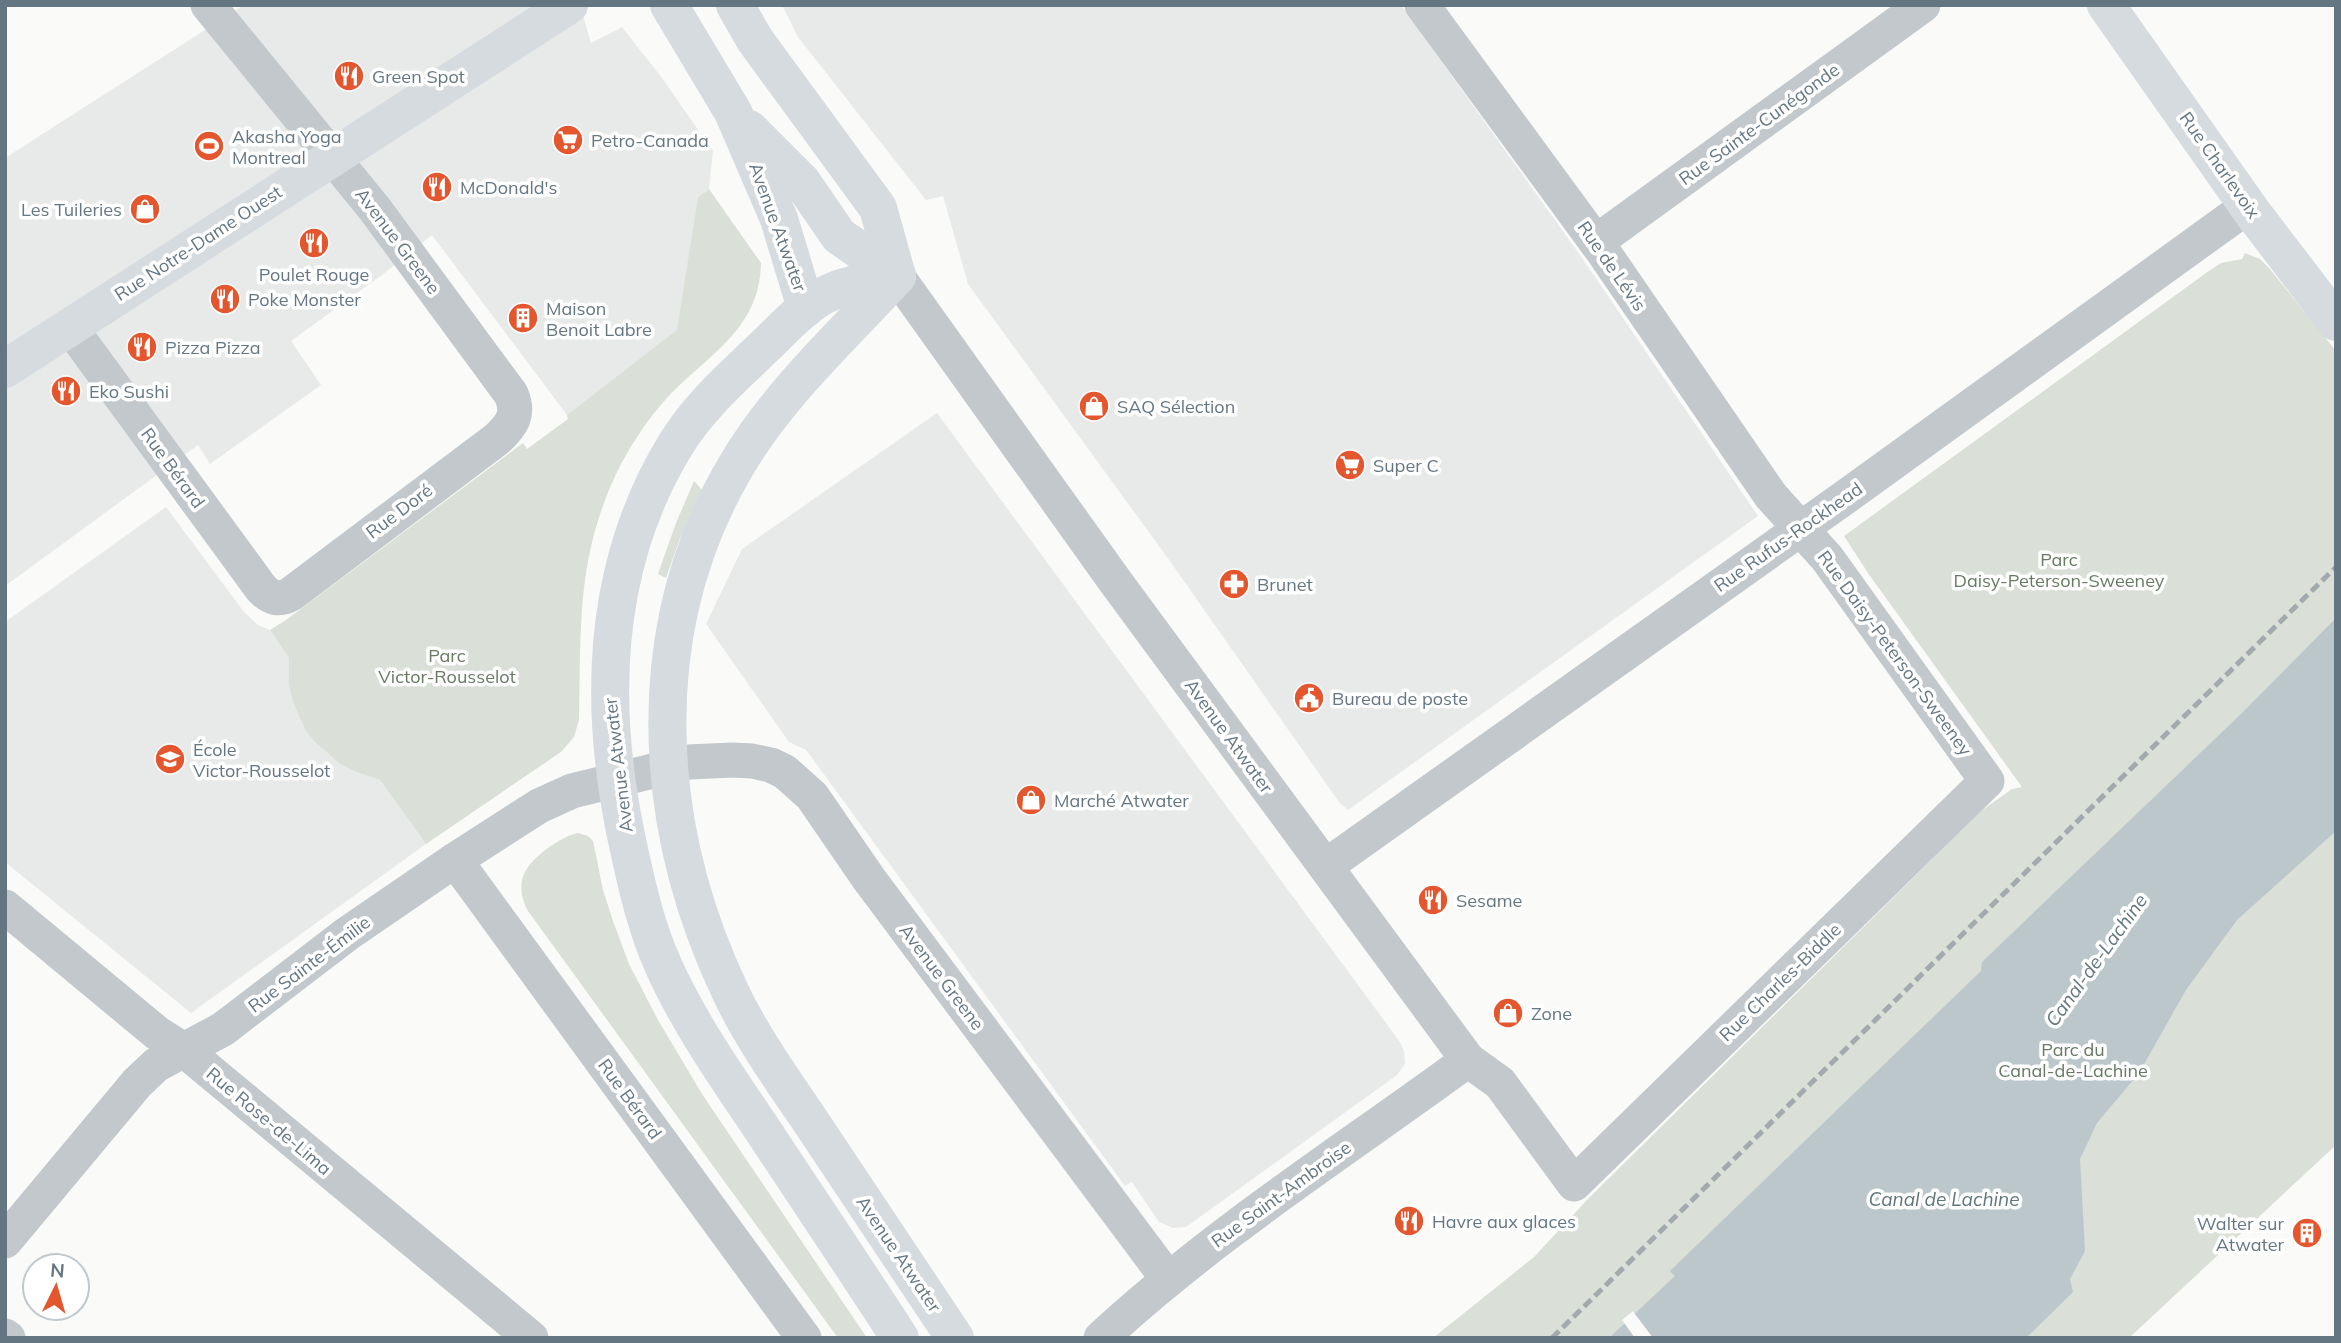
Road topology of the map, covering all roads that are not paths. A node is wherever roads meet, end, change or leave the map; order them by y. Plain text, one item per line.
1 (208, 5) edge
2 (569, 5) edge
3 (669, 5) edge
4 (735, 5) edge
5 (1422, 5) edge
6 (1923, 5) edge
7 (2106, 5) edge
8 (733, 112) junction
9 (332, 157) junction
10 (2248, 206) junction
11 (1596, 242) junction
12 (897, 276) junction
13 (806, 308) junction
14 (2336, 322) edge
15 (70, 327) junction
16 (5, 369) edge
17 (513, 421) joint
18 (1800, 528) junction
19 (282, 597) joint
20 (669, 767) junction
21 (616, 779) junction
22 (1987, 781) joint
23 (455, 860) junction
24 (1326, 866) junction
25 (5, 907) edge
26 (184, 1050) junction
27 (1468, 1060) junction
28 (1574, 1184) joint
29 (5, 1241) edge
30 (1168, 1279) junction
31 (531, 1338) edge
32 (804, 1338) edge
33 (900, 1338) edge
34 (955, 1338) edge
35 (1101, 1338) edge

1 - 9 street, Avenue Greene
2 - 9 main road, Rue Notre-Dame Ouest
3 - 8 main road, Avenue Atwater
4 - 12 main road, Avenue Atwater
5 - 11 street, Rue de Lévis
6 - 11 street, Rue Sainte-Cunégonde
7 - 10 main road, Rue Charlevoix
8 - 12 main road, Avenue Atwater
8 - 13 main road, Avenue Atwater
9 - 15 main road, Rue Notre-Dame Ouest
9 - 17 street, Avenue Greene
10 - 14 main road, Rue Charlevoix
10 - 18 street, Rue Rufus-Rockhead
11 - 18 street, Rue de Lévis
12 - 13 main road
12 - 20 main road, Avenue Atwater
12 - 24 street, Avenue Atwater
13 - 21 main road, Avenue Atwater
15 - 16 main road, Rue Notre-Dame Ouest
15 - 19 street, Rue Bérard
17 - 19 street, Rue Doré
18 - 22 street, Rue Daisy-Peterson-Sweeney
18 - 24 street, Rue Rufus-Rockhead
20 - 21 street, Rue Sainte-Émilie
20 - 30 street, Avenue Greene
20 - 34 main road, Avenue Atwater
21 - 23 street, Rue Sainte-Émilie
21 - 33 main road, Avenue Atwater
22 - 28 street, Rue Charles-Biddle
23 - 26 street, Rue Sainte-Émilie
23 - 32 street, Rue Bérard
24 - 27 street, Avenue Atwater
25 - 26 street, Rue Rose-de-Lima
26 - 29 street, Rue Sainte-Émilie
26 - 31 street, Rue Rose-de-Lima
27 - 28 street, Avenue Atwater
27 - 30 street, Rue Saint-Ambroise
30 - 35 street, Rue Saint-Ambroise

